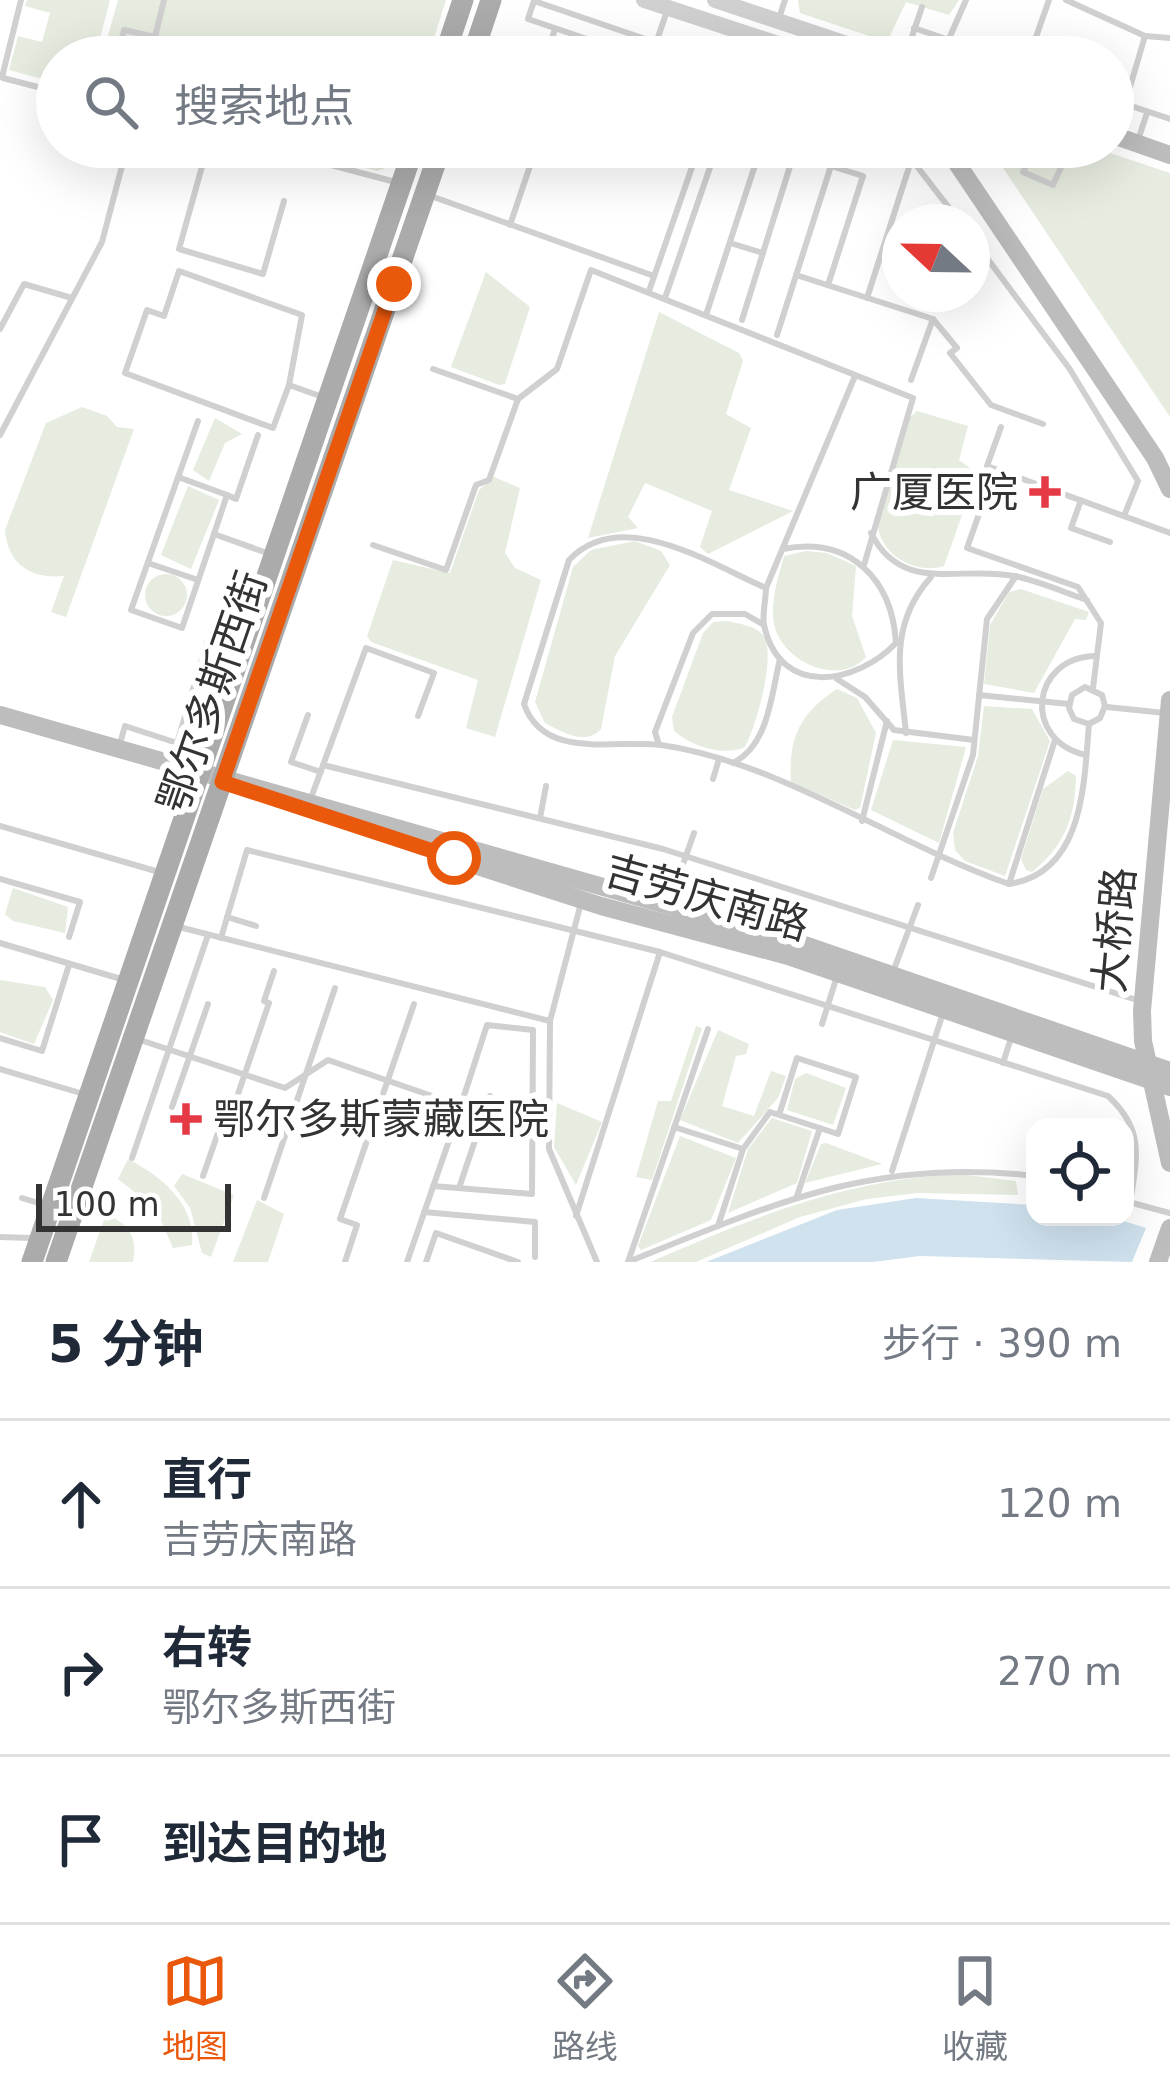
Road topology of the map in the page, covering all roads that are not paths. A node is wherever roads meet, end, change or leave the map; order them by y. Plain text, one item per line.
1 (21, 0) edge
2 (164, 0) edge
3 (464, 0) edge
4 (491, 0) edge
5 (644, 0) edge
6 (715, 0) edge
7 (785, 0) edge
8 (966, 0) edge
9 (1049, 0) edge
10 (1066, 0) edge
11 (922, 7) dead end
12 (668, 8) junction
13 (778, 21) junction
14 (914, 28) junction
15 (556, 29) junction
16 (740, 32) junction
17 (122, 36) edge
18 (151, 36) edge
19 (155, 36) edge
20 (451, 36) edge
21 (479, 36) edge
22 (553, 36) edge
23 (576, 36) edge
24 (636, 36) edge
25 (658, 36) edge
26 (739, 36) edge
27 (752, 36) edge
28 (813, 36) edge
29 (911, 36) edge
30 (937, 36) edge
31 (951, 36) edge
32 (1036, 36) edge
33 (1145, 36) junction
34 (1170, 38) edge
35 (1134, 73) edge
36 (1, 77) edge
37 (36, 86) edge
38 (1134, 107) edge
39 (1148, 112) junction
40 (1170, 119) edge
41 (1134, 142) edge
42 (1137, 143) junction
43 (1170, 155) edge
44 (121, 168) edge
45 (202, 168) edge
46 (342, 168) edge
47 (407, 168) edge
48 (433, 168) edge
49 (529, 168) edge
50 (692, 168) edge
51 (710, 168) edge
52 (753, 168) edge
53 (790, 168) edge
54 (830, 168) edge
55 (837, 168) edge
56 (909, 168) edge
57 (920, 168) edge
58 (960, 168) edge
59 (1026, 168) edge
60 (1060, 168) edge
61 (402, 184) junction
62 (424, 194) junction
63 (284, 201) dead end
64 (897, 204) edge
65 (946, 204) edge
66 (510, 225) junction
67 (730, 243) junction
68 (882, 252) edge
69 (764, 253) junction
70 (990, 262) edge
71 (796, 275) junction
72 (654, 276) junction
73 (829, 285) junction
74 (649, 291) junction
75 (72, 298) junction
76 (665, 298) junction
77 (867, 298) junction
78 (706, 315) junction
79 (933, 319) junction
80 (742, 320) dead end
81 (0, 329) edge
82 (777, 334) dead end
83 (433, 369) dead end
84 (855, 376) junction
85 (911, 380) dead end
86 (289, 385) junction
87 (518, 399) junction
88 (329, 400) junction
89 (199, 421) dead end
90 (1043, 424) dead end
91 (1001, 427) dead end
92 (0, 434) edge
93 (258, 435) dead end
94 (995, 469) junction
95 (178, 477) junction
96 (1170, 489) edge
97 (227, 495) junction
98 (1081, 500) junction
99 (1124, 516) junction
100 (1170, 532) edge
101 (871, 533) junction
102 (214, 534) junction
103 (1110, 542) dead end
104 (373, 545) dead end
105 (783, 549) junction
106 (277, 556) junction
107 (148, 563) junction
108 (864, 565) junction
109 (1016, 576) junction
110 (931, 577) junction
111 (198, 580) junction
112 (766, 588) junction
113 (1090, 602) junction
114 (764, 625) junction
115 (207, 642) dead end
116 (896, 643) junction
117 (1097, 656) junction
118 (780, 659) junction
119 (837, 679) junction
120 (1094, 688) junction
121 (979, 695) junction
122 (1170, 700) edge
123 (1040, 701) junction
124 (1069, 704) junction
125 (1105, 706) junction
126 (1169, 713) edge
127 (0, 715) edge
128 (308, 716) dead end
129 (418, 716) dead end
130 (887, 721) junction
131 (1088, 724) junction
132 (906, 733) junction
133 (554, 739) junction
134 (974, 740) junction
135 (1055, 740) junction
136 (659, 745) junction
137 (118, 751) junction
138 (551, 754) dead end
139 (1086, 754) junction
140 (719, 759) junction
141 (733, 763) junction
142 (322, 769) junction
143 (216, 778) junction
144 (713, 779) dead end
145 (546, 786) dead end
146 (310, 801) junction
147 (540, 818) junction
148 (862, 821) junction
149 (0, 826) edge
150 (694, 833) dead end
151 (686, 856) junction
152 (942, 857) junction
153 (1162, 870) edge
154 (168, 875) junction
155 (932, 878) dead end
156 (0, 879) edge
157 (1009, 884) junction
158 (582, 900) junction
159 (918, 905) dead end
160 (668, 908) junction
161 (227, 917) junction
162 (172, 926) junction
163 (256, 926) dead end
164 (908, 927) junction
165 (573, 931) junction
166 (208, 935) junction
167 (69, 937) dead end
168 (221, 938) junction
169 (0, 943) edge
170 (660, 952) junction
171 (69, 964) junction
172 (274, 971) dead end
173 (838, 973) junction
174 (892, 975) junction
175 (130, 982) junction
176 (335, 988) dead end
177 (1143, 1002) junction
178 (208, 1004) dead end
179 (415, 1004) dead end
180 (828, 1006) junction
181 (944, 1009) junction
182 (550, 1021) junction
183 (822, 1024) dead end
184 (708, 1030) dead end
185 (1013, 1033) junction
186 (0, 1038) edge
187 (134, 1038) junction
188 (934, 1041) junction
189 (169, 1049) junction
190 (190, 1056) junction
191 (1003, 1063) junction
192 (0, 1069) edge
193 (245, 1075) junction
194 (306, 1075) junction
195 (1162, 1076) edge
196 (388, 1081) junction
197 (90, 1096) junction
198 (490, 1096) dead end
199 (461, 1106) junction
200 (172, 1107) dead end
201 (779, 1115) junction
202 (1129, 1118) edge
203 (674, 1127) junction
204 (820, 1128) junction
205 (1134, 1137) edge
206 (743, 1149) junction
207 (132, 1157) dead end
208 (1170, 1163) edge
209 (1134, 1167) edge
210 (892, 1172) junction
211 (203, 1175) dead end
212 (1026, 1175) edge
213 (433, 1186) junction
214 (459, 1188) junction
215 (797, 1196) junction
216 (22, 1198) dead end
217 (264, 1198) dead end
218 (1134, 1204) edge
219 (52, 1207) junction
220 (424, 1212) junction
221 (1170, 1214) edge
222 (576, 1216) junction
223 (718, 1226) junction
224 (1170, 1228) edge
225 (0, 1237) edge
226 (40, 1239) junction
227 (535, 1257) dead end
228 (32, 1262) edge
229 (56, 1262) edge
230 (345, 1262) edge
231 (407, 1262) edge
232 (426, 1262) edge
233 (518, 1262) edge
234 (597, 1262) edge
235 (1158, 1262) edge

1 - 36 lane
2 - 19 lane
3 - 20 main road
4 - 21 main road
5 - 12 street
6 - 13 street
7 - 13 lane
8 - 31 lane
9 - 32 lane
10 - 33 lane
11 - 14 lane
12 - 16 street
12 - 25 lane
13 - 28 street
14 - 29 lane
14 - 30 lane
15 - 22 lane
15 - 23 lane
15 - 24 lane
16 - 26 lane
16 - 27 street
17 - 18 lane
33 - 34 lane
33 - 35 lane
36 - 37 lane
38 - 39 lane
39 - 40 lane
39 - 42 lane
41 - 42 main road
42 - 43 main road
44 - 75 lane
45 - 63 lane
46 - 61 lane
47 - 61 main road, 鄂尔多斯西街
48 - 62 main road, 鄂尔多斯西街
49 - 66 lane
50 - 72 lane
51 - 76 lane
52 - 67 lane
53 - 69 lane
54 - 71 lane
55 - 73 lane
56 - 64 lane
57 - 65 lane
58 - 96 main road
59 - 60 lane
61 - 88 main road, 鄂尔多斯西街
62 - 66 lane
62 - 143 main road, 鄂尔多斯西街
66 - 72 lane
67 - 69 lane
67 - 78 lane
68 - 77 lane
69 - 80 lane
70 - 99 lane
71 - 73 lane
71 - 82 lane
72 - 74 lane
73 - 77 lane
74 - 76 lane
74 - 87 lane
75 - 81 lane
75 - 92 lane
76 - 78 lane
77 - 79 lane
78 - 84 lane
79 - 85 lane
79 - 90 lane
83 - 87 lane
84 - 101 lane
84 - 105 lane
86 - 86 lane
86 - 88 lane
87 - 104 lane
88 - 106 main road, 鄂尔多斯西街
89 - 95 lane
91 - 94 lane
93 - 97 lane
94 - 98 lane
94 - 113 lane
95 - 97 lane
95 - 107 lane
97 - 102 lane
98 - 99 lane
98 - 103 lane
99 - 100 lane
101 - 108 lane
101 - 110 lane
102 - 106 lane
102 - 111 lane
105 - 108 lane
105 - 112 lane
106 - 143 main road, 鄂尔多斯西街
107 - 111 lane
107 - 111 lane
108 - 116 lane
109 - 110 lane
109 - 113 lane
109 - 121 lane
110 - 116 lane
112 - 114 lane
112 - 133 lane
113 - 117 lane
114 - 118 lane
114 - 136 lane
115 - 137 lane
116 - 119 lane
116 - 132 lane
117 - 120 lane
117 - 123 lane
118 - 119 lane
118 - 141 lane
119 - 130 lane
120 - 124 lane
120 - 125 lane
121 - 123 lane
121 - 134 lane
122 - 126 main road, 大桥路
123 - 124 lane
123 - 135 lane
124 - 131 lane
125 - 126 lane
125 - 131 lane
126 - 153 main road, 大桥路
127 - 137 main road
128 - 142 lane
129 - 142 lane
130 - 132 lane
130 - 148 lane
131 - 139 lane
132 - 134 lane
133 - 136 lane
133 - 138 lane
134 - 152 lane
135 - 139 lane
135 - 157 lane
136 - 140 lane
137 - 143 main road
139 - 157 lane
140 - 141 lane
140 - 144 lane
141 - 148 lane
142 - 146 lane
142 - 147 lane
143 - 146 main road, 吉劳庆南路
143 - 154 main road, 鄂尔多斯西街
143 - 158 main road, 吉劳庆南路
143 - 162 main road, 鄂尔多斯西街
145 - 147 lane
146 - 160 main road, 吉劳庆南路
147 - 151 lane
148 - 152 lane
149 - 154 lane
150 - 151 lane
151 - 160 lane
151 - 164 lane
152 - 155 lane
152 - 157 lane
153 - 177 main road, 大桥路
154 - 175 main road, 鄂尔多斯西街
156 - 167 lane
158 - 165 lane
158 - 173 main road, 吉劳庆南路
159 - 164 lane
160 - 174 main road, 吉劳庆南路
161 - 163 lane
161 - 165 lane
161 - 168 lane
162 - 166 lane
162 - 187 main road, 鄂尔多斯西街
164 - 174 lane
164 - 177 lane
165 - 170 lane
165 - 182 lane
166 - 168 lane
166 - 189 lane
168 - 182 lane
169 - 171 lane
170 - 180 lane
170 - 222 lane
171 - 175 lane
171 - 186 lane
172 - 193 lane
173 - 180 lane
173 - 181 main road, 吉劳庆南路
174 - 195 main road, 吉劳庆南路
175 - 197 main road, 鄂尔多斯西街
176 - 194 lane
177 - 195 main road, 大桥路
178 - 190 lane
179 - 196 lane
180 - 183 lane
180 - 188 lane
181 - 185 main road, 吉劳庆南路
181 - 188 lane
182 - 222 lane
184 - 203 lane
185 - 191 lane
185 - 195 main road, 吉劳庆南路
187 - 189 lane
187 - 229 main road, 鄂尔多斯西街
188 - 191 lane
188 - 210 lane
189 - 190 lane
189 - 207 lane
190 - 193 lane
190 - 200 lane
191 - 202 lane
192 - 197 lane
193 - 194 lane
193 - 211 lane
194 - 196 lane
194 - 217 lane
195 - 208 main road, 大桥路
196 - 199 lane
196 - 230 lane
197 - 219 main road, 鄂尔多斯西街
198 - 214 lane
199 - 213 lane
199 - 214 lane
201 - 204 lane
201 - 204 lane
201 - 206 lane
203 - 206 lane
203 - 223 lane
204 - 215 lane
205 - 209 lane
206 - 223 lane
210 - 212 lane
210 - 215 lane
213 - 214 lane
213 - 220 lane
215 - 223 lane
216 - 219 lane
218 - 221 lane
219 - 226 main road, 鄂尔多斯西街
220 - 227 lane
220 - 231 lane
222 - 234 lane
224 - 235 main road
225 - 226 lane
226 - 228 main road, 鄂尔多斯西街
232 - 233 lane

